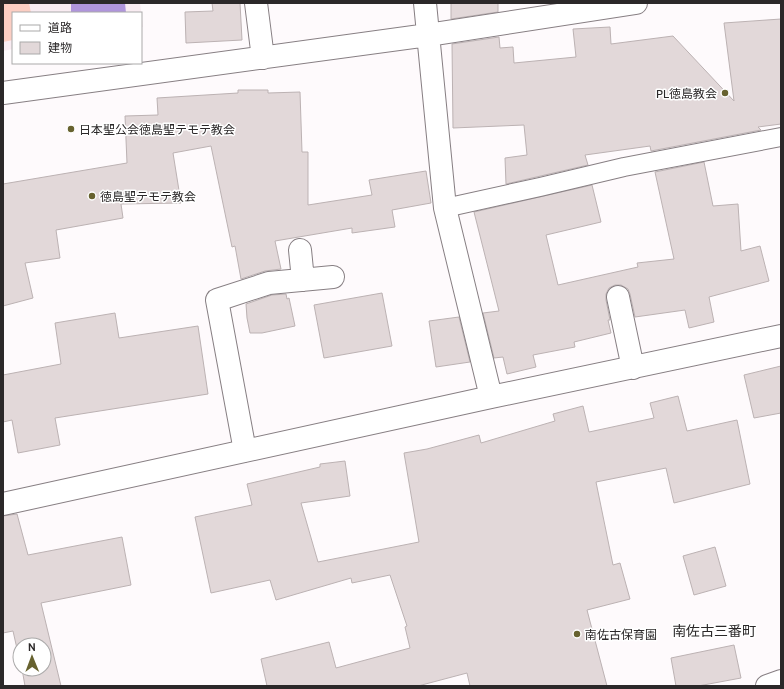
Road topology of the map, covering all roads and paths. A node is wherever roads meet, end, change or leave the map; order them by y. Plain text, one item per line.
1 (256, 3) edge
2 (425, 3) edge
3 (636, 3) edge
4 (615, 4) edge
5 (428, 35) junction
6 (263, 58) junction
7 (3, 93) edge
8 (781, 138) edge
9 (445, 208) junction
10 (300, 250) dead end
11 (333, 277) dead end
12 (303, 280) junction
13 (618, 297) dead end
14 (781, 336) edge
15 (633, 368) junction
16 (491, 397) junction
17 (245, 451) junction
18 (3, 504) edge
19 (781, 681) edge
20 (767, 686) edge

1 - 6 street
2 - 5 street
3 - 4 street
4 - 5 street
5 - 6 street
5 - 9 street
6 - 7 street
8 - 9 lane
9 - 16 street
10 - 12 street
11 - 12 street
12 - 17 street
13 - 15 street
14 - 15 street
15 - 16 street
16 - 17 street
17 - 18 street
19 - 20 street

